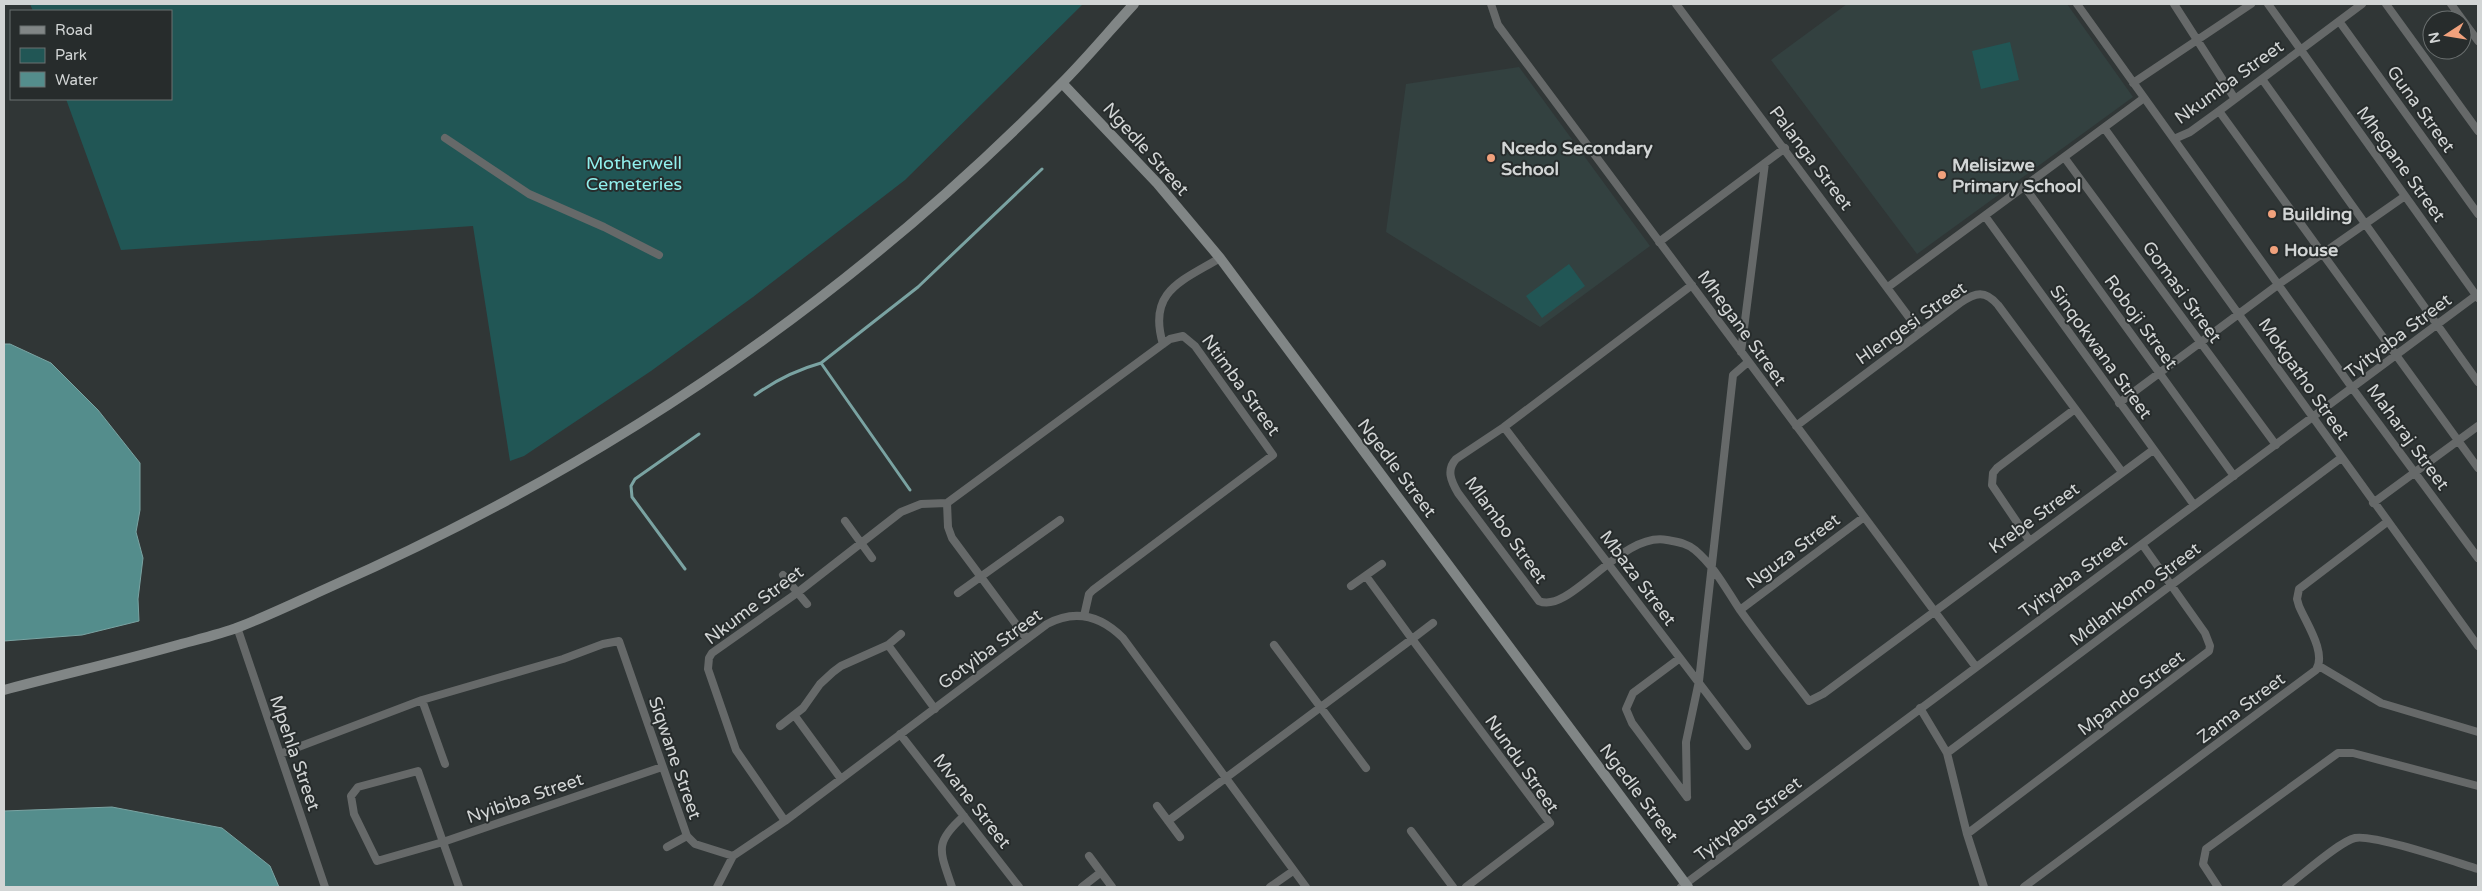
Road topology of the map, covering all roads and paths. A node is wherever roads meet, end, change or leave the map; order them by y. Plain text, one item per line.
1 (1134, 4) edge
2 (1491, 4) edge
3 (1676, 4) edge
4 (2077, 4) edge
5 (2174, 4) edge
6 (2251, 4) edge
7 (2268, 4) edge
8 (2362, 4) edge
9 (2386, 4) edge
10 (2451, 4) edge
11 (2339, 21) junction
12 (2199, 40) junction
13 (2478, 41) edge
14 (2300, 49) junction
15 (2262, 79) junction
16 (1062, 83) junction
17 (2133, 83) junction
18 (2144, 98) junction
19 (2236, 99) junction
20 (2219, 111) junction
21 (2105, 128) junction
22 (2478, 131) edge
23 (445, 138) dead end
24 (2174, 139) junction
25 (1785, 148) junction
26 (2064, 157) junction
27 (1765, 163) junction
28 (2024, 186) junction
29 (2405, 196) junction
30 (2478, 214) edge
31 (1985, 216) junction
32 (2365, 224) junction
33 (1659, 242) junction
34 (2322, 254) junction
35 (659, 255) dead end
36 (1220, 258) junction
37 (2278, 284) junction
38 (1692, 285) junction
39 (1888, 288) junction
40 (2478, 296) edge
41 (2239, 314) junction
42 (2437, 326) junction
43 (1920, 332) junction
44 (2200, 342) junction
45 (1163, 344) junction
46 (1741, 352) junction
47 (2396, 356) junction
48 (1748, 362) junction
49 (2159, 373) junction
50 (2478, 382) edge
51 (2353, 389) junction
52 (2119, 402) junction
53 (2075, 409) junction
54 (2314, 418) junction
55 (1796, 426) junction
56 (2478, 426) edge
57 (1504, 427) junction
58 (2458, 441) junction
59 (2276, 446) junction
60 (2153, 450) junction
61 (2341, 458) junction
62 (2478, 468) edge
63 (2122, 472) junction
64 (2415, 472) junction
65 (2234, 476) junction
66 (2373, 503) junction
67 (947, 504) junction
68 (2194, 505) junction
69 (1864, 517) junction
70 (1060, 520) dead end
71 (845, 521) dead end
72 (2387, 522) junction
73 (2029, 540) junction
74 (860, 544) junction
75 (2142, 544) junction
76 (872, 558) dead end
77 (2478, 558) edge
78 (1382, 564) dead end
79 (1608, 564) junction
80 (1712, 566) junction
81 (783, 575) dead end
82 (1366, 576) junction
83 (981, 577) junction
84 (1351, 586) dead end
85 (2171, 587) junction
86 (797, 593) junction
87 (958, 593) dead end
88 (807, 604) dead end
89 (1740, 610) junction
90 (1934, 610) junction
91 (1084, 616) junction
92 (1433, 623) dead end
93 (237, 628) junction
94 (901, 634) dead end
95 (1027, 639) junction
96 (1412, 639) junction
97 (888, 645) junction
98 (1274, 645) dead end
99 (2478, 646) edge
100 (1680, 658) junction
101 (2319, 666) junction
102 (1976, 667) junction
103 (1699, 681) junction
104 (4, 690) edge
105 (422, 700) junction
106 (1320, 708) junction
107 (1920, 708) junction
108 (935, 709) junction
109 (796, 716) junction
110 (780, 726) dead end
111 (2478, 732) edge
112 (900, 734) junction
113 (1747, 746) dead end
114 (1947, 753) junction
115 (280, 754) junction
116 (445, 764) dead end
117 (662, 767) junction
118 (1366, 768) dead end
119 (841, 779) junction
120 (1226, 779) junction
121 (2478, 786) edge
122 (1157, 806) dead end
123 (964, 816) junction
124 (785, 821) junction
125 (1168, 821) junction
126 (1412, 831) dead end
127 (1968, 834) junction
128 (687, 836) junction
129 (1180, 837) dead end
130 (443, 842) junction
131 (667, 847) dead end
132 (733, 856) junction
133 (1088, 856) dead end
134 (2478, 869) edge
135 (1294, 870) junction
136 (1100, 873) junction
137 (1685, 886) edge
138 (325, 887) edge
139 (459, 887) edge
140 (717, 887) edge
141 (952, 887) edge
142 (1019, 887) edge
143 (1082, 887) edge
144 (1112, 887) edge
145 (1270, 887) edge
146 (1306, 887) edge
147 (1453, 887) edge
148 (1466, 887) edge
149 (1984, 887) edge
150 (2024, 887) edge
151 (2218, 887) edge
152 (2286, 887) edge

1 - 16 main road
2 - 33 street, Mhegane Street
3 - 25 street, Palanga Street
4 - 17 street, Maharaj Street
5 - 12 street
6 - 12 street
7 - 14 street, Mhegane Street
8 - 11 street
9 - 22 street
10 - 13 street
11 - 14 street
11 - 30 street, Guna Street
12 - 17 street
12 - 19 street
14 - 15 street, Nkumba Street
14 - 29 street, Mhegane Street
15 - 19 street, Nkumba Street
15 - 32 street
16 - 36 main road, Ngedle Street
16 - 93 main road
17 - 18 street, Maharaj Street
18 - 21 street
18 - 24 street, Maharaj Street
19 - 20 street, Nkumba Street
20 - 24 street, Nkumba Street
20 - 34 street
21 - 26 street
21 - 41 street, Mokgatho Street
23 - 35 street
24 - 37 street, Maharaj Street
25 - 27 street
25 - 39 street, Palanga Street
26 - 28 street
26 - 44 street, Gomasi Street
27 - 33 street
27 - 46 street
28 - 31 street
28 - 49 street, Roboji Street
29 - 32 street
29 - 40 street, Mhegane Street
31 - 39 street
31 - 52 street, Sinqokwana Street
32 - 34 street
32 - 42 street
33 - 38 street, Mhegane Street
34 - 37 street
34 - 47 street
36 - 45 street
36 - 137 main road, Ngedle Street
37 - 41 street
37 - 51 street, Maharaj Street
38 - 46 street, Mhegane Street
38 - 57 street, Mlambo Street
39 - 43 street, Palanga Street
40 - 42 street, Tyityaba Street
41 - 44 street
41 - 54 street, Mokgatho Street
42 - 47 street, Tyityaba Street
42 - 50 street
43 - 53 street, Hlengesi Street
43 - 55 street, Hlengesi Street
44 - 49 street
44 - 59 street, Gomasi Street
45 - 67 street, Ntimba Street
45 - 91 street, Ntimba Street
46 - 48 street, Mhegane Street
47 - 51 street, Tyityaba Street
47 - 58 street
48 - 55 street, Mhegane Street
48 - 80 street
49 - 52 street
49 - 65 street, Roboji Street
51 - 54 street, Tyityaba Street
51 - 64 street, Maharaj Street
52 - 60 street, Sinqokwana Street
53 - 63 street, Hlengesi Street
53 - 73 street
54 - 59 street, Tyityaba Street
54 - 61 street, Mokgatho Street
55 - 69 street, Mhegane Street
56 - 58 street
57 - 79 street, Mbaza Street
57 - 79 street, Mlambo Street
58 - 62 street
58 - 64 street
59 - 65 street, Tyityaba Street
60 - 63 street, Krebe Street
60 - 68 street, Sinqokwana Street
61 - 66 street, Mokgatho Street
61 - 85 street, Mdlankomo Street
63 - 73 street, Krebe Street
64 - 66 street
64 - 77 street, Maharaj Street
65 - 68 street, Tyityaba Street
66 - 72 street, Mokgatho Street
67 - 74 street, Nkume Street
67 - 83 street
68 - 75 street, Tyityaba Street
69 - 89 street, Nguza Street
69 - 90 street, Mhegane Street
70 - 83 street
71 - 74 street
72 - 99 street, Mokgatho Street
72 - 101 street
73 - 90 street, Krebe Street
74 - 76 street
74 - 86 street, Nkume Street
75 - 85 street, Mpando Street
75 - 102 street, Tyityaba Street
78 - 82 street
79 - 80 street, Mlambo Street
79 - 100 street, Mbaza Street
80 - 89 street, Mlambo Street
80 - 103 street
81 - 86 street
82 - 84 street
82 - 96 street, Nundu Street
83 - 87 street
83 - 95 street
85 - 114 street, Mdlankomo Street
85 - 127 street, Mpando Street
86 - 88 street
86 - 124 street, Nkume Street
89 - 90 street, Mlambo Street
90 - 102 street, Mhegane Street
91 - 95 street, Gotyiba Street
91 - 120 street, Gotyiba Street
92 - 96 street
93 - 104 main road
93 - 115 street, Mpehla Street
94 - 97 street
95 - 108 street, Gotyiba Street
96 - 106 street
96 - 148 street, Nundu Street
97 - 108 street
97 - 109 street
98 - 106 street
100 - 103 street, Mbaza Street
100 - 103 street
101 - 111 street
101 - 150 street, Zama Street
102 - 107 street, Tyityaba Street
103 - 113 street, Mbaza Street
105 - 115 street
105 - 116 street
105 - 117 street, Siqwane Street
106 - 118 street
106 - 120 street
107 - 114 street
107 - 137 street, Tyityaba Street
108 - 112 street, Gotyiba Street
109 - 110 street
109 - 119 street
112 - 119 street, Gotyiba Street
112 - 123 street, Mvane Street
114 - 127 street
115 - 138 street, Mpehla Street
117 - 128 street, Siqwane Street
117 - 130 street, Nyibiba Street
119 - 124 street, Gotyiba Street
120 - 125 street
120 - 135 street, Gotyiba Street
121 - 151 street
122 - 125 street
123 - 141 street
123 - 142 street, Mvane Street
124 - 132 street, Gotyiba Street
125 - 129 street
126 - 147 street
127 - 149 street
128 - 131 street
128 - 132 street, Siqwane Street
130 - 130 street
130 - 139 street
132 - 140 street, Gotyiba Street
133 - 136 street
134 - 152 street
135 - 145 street
135 - 146 street, Gotyiba Street
136 - 143 street
136 - 144 street

